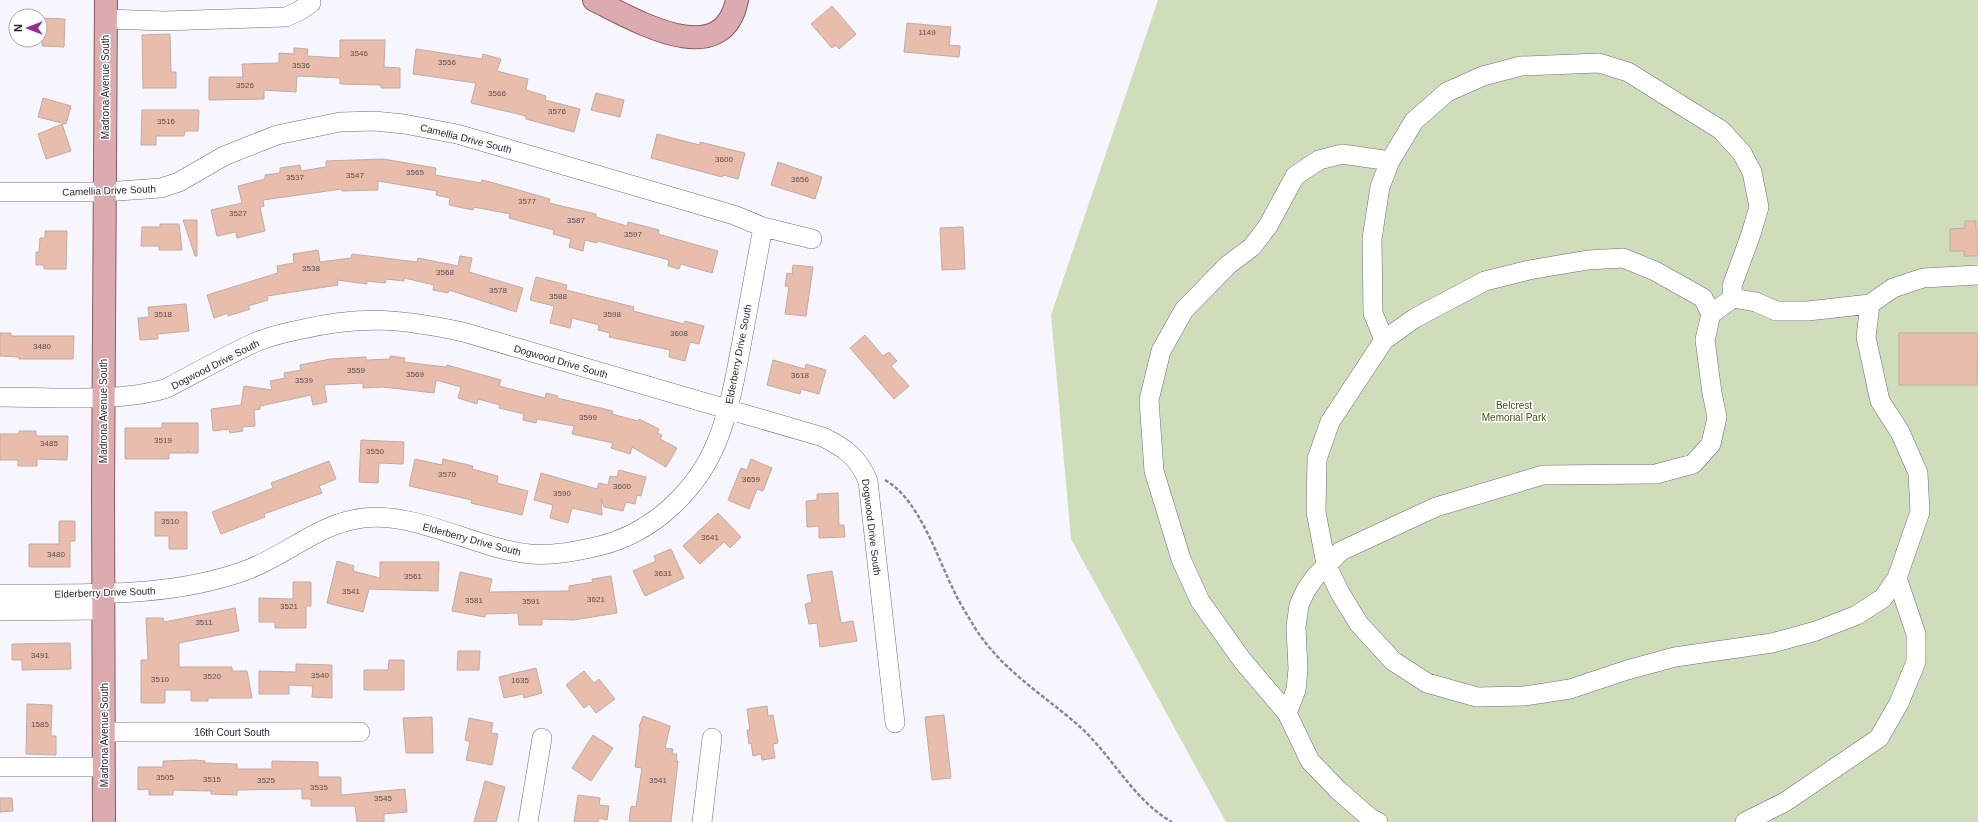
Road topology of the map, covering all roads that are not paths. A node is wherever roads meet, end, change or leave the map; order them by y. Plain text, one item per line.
1 (594, 0) edge
2 (737, 0) edge
3 (311, 3) dead end
4 (106, 10) edge
5 (1390, 161) junction
6 (0, 192) edge
7 (104, 192) junction
8 (763, 227) junction
9 (812, 239) dead end
10 (1978, 275) edge
11 (1733, 298) junction
12 (1870, 304) junction
13 (1711, 314) junction
14 (1384, 340) junction
15 (0, 396) edge
16 (103, 397) junction
17 (727, 410) junction
18 (1326, 564) junction
19 (1897, 578) junction
20 (0, 594) edge
21 (104, 602) junction
22 (0, 611) edge
23 (1287, 712) junction
24 (895, 723) dead end
25 (104, 732) junction
26 (360, 732) dead end
27 (542, 738) dead end
28 (712, 738) dead end
29 (0, 767) edge
30 (104, 767) junction
31 (104, 822) edge
32 (528, 822) edge
33 (704, 822) edge
34 (1378, 822) edge
35 (1745, 822) edge

1 - 2 main road
3 - 4 street
4 - 7 main road, Madrona Avenue South
5 - 11 street
5 - 14 street
5 - 23 street
6 - 7 street, Camellia Drive South
7 - 8 street, Camellia Drive South
7 - 16 main road, Madrona Avenue South
8 - 9 street, Camellia Drive South
8 - 17 street, Elderberry Drive South
10 - 12 street
11 - 12 street
11 - 13 street
12 - 19 street
13 - 14 street
13 - 18 street
14 - 18 street
15 - 16 street, Dogwood Drive South
16 - 17 street, Dogwood Drive South
16 - 21 main road, Madrona Avenue South
17 - 21 street, Elderberry Drive South
17 - 24 street, Dogwood Drive South
18 - 19 street
18 - 23 street
19 - 35 street
20 - 21 street, Elderberry Drive South
21 - 22 street
21 - 25 main road, Madrona Avenue South
23 - 34 street
25 - 26 street, 16th Court South
25 - 30 main road, Madrona Avenue South
27 - 32 street
28 - 33 street
29 - 30 street
30 - 31 main road, Madrona Avenue South

